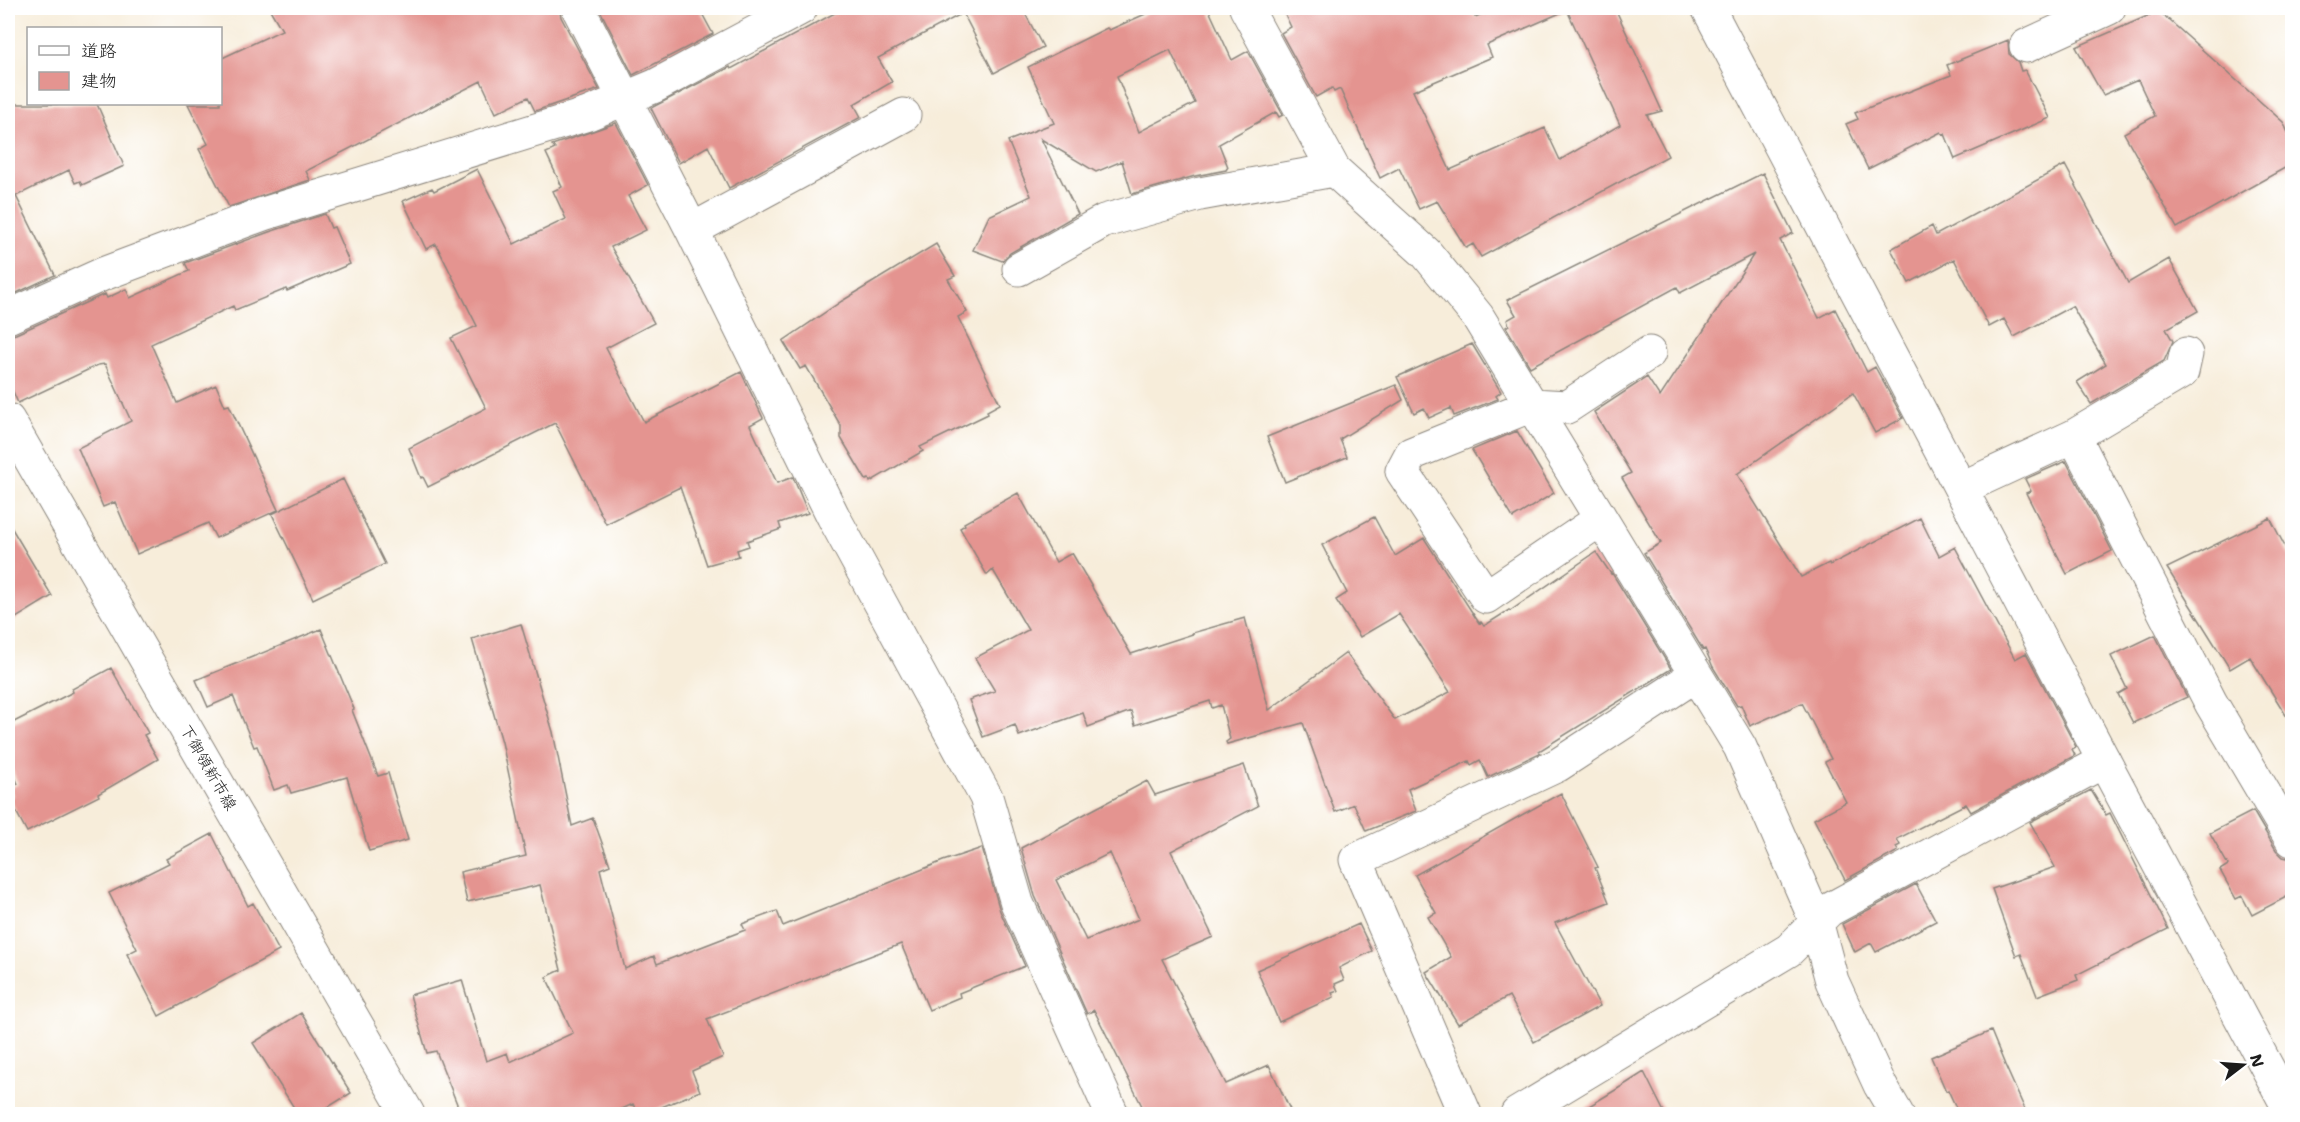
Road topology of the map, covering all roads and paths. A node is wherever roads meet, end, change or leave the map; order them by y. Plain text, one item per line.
1 (578, 8) edge
2 (801, 8) edge
3 (1246, 8) edge
4 (1708, 8) edge
5 (2109, 8) edge
6 (2026, 46) dead end
7 (625, 100) junction
8 (904, 115) dead end
9 (1334, 170) junction
10 (692, 230) junction
11 (1019, 269) dead end
12 (8, 317) edge
13 (1649, 353) dead end
14 (2186, 354) dead end
15 (1532, 405) junction
16 (8, 420) edge
17 (2074, 436) junction
18 (1962, 488) junction
19 (1601, 519) junction
20 (1696, 675) junction
21 (2104, 761) junction
22 (2292, 840) edge
23 (1816, 921) junction
24 (408, 1114) edge
25 (1112, 1114) edge
26 (1465, 1114) edge
27 (1517, 1114) edge
28 (1897, 1114) edge
29 (2292, 1114) edge

1 - 7 street
2 - 7 street
3 - 9 street
4 - 18 street
5 - 6 street
7 - 10 street
7 - 12 street
8 - 10 street
9 - 11 street
9 - 15 street
10 - 25 street
13 - 15 street
14 - 17 street
15 - 19 street
15 - 19 street
16 - 24 street, 下御領新市線
17 - 18 street
17 - 22 street
18 - 21 street
19 - 20 street
20 - 23 street
20 - 26 street
21 - 23 street
21 - 29 street
23 - 27 street
23 - 28 street

